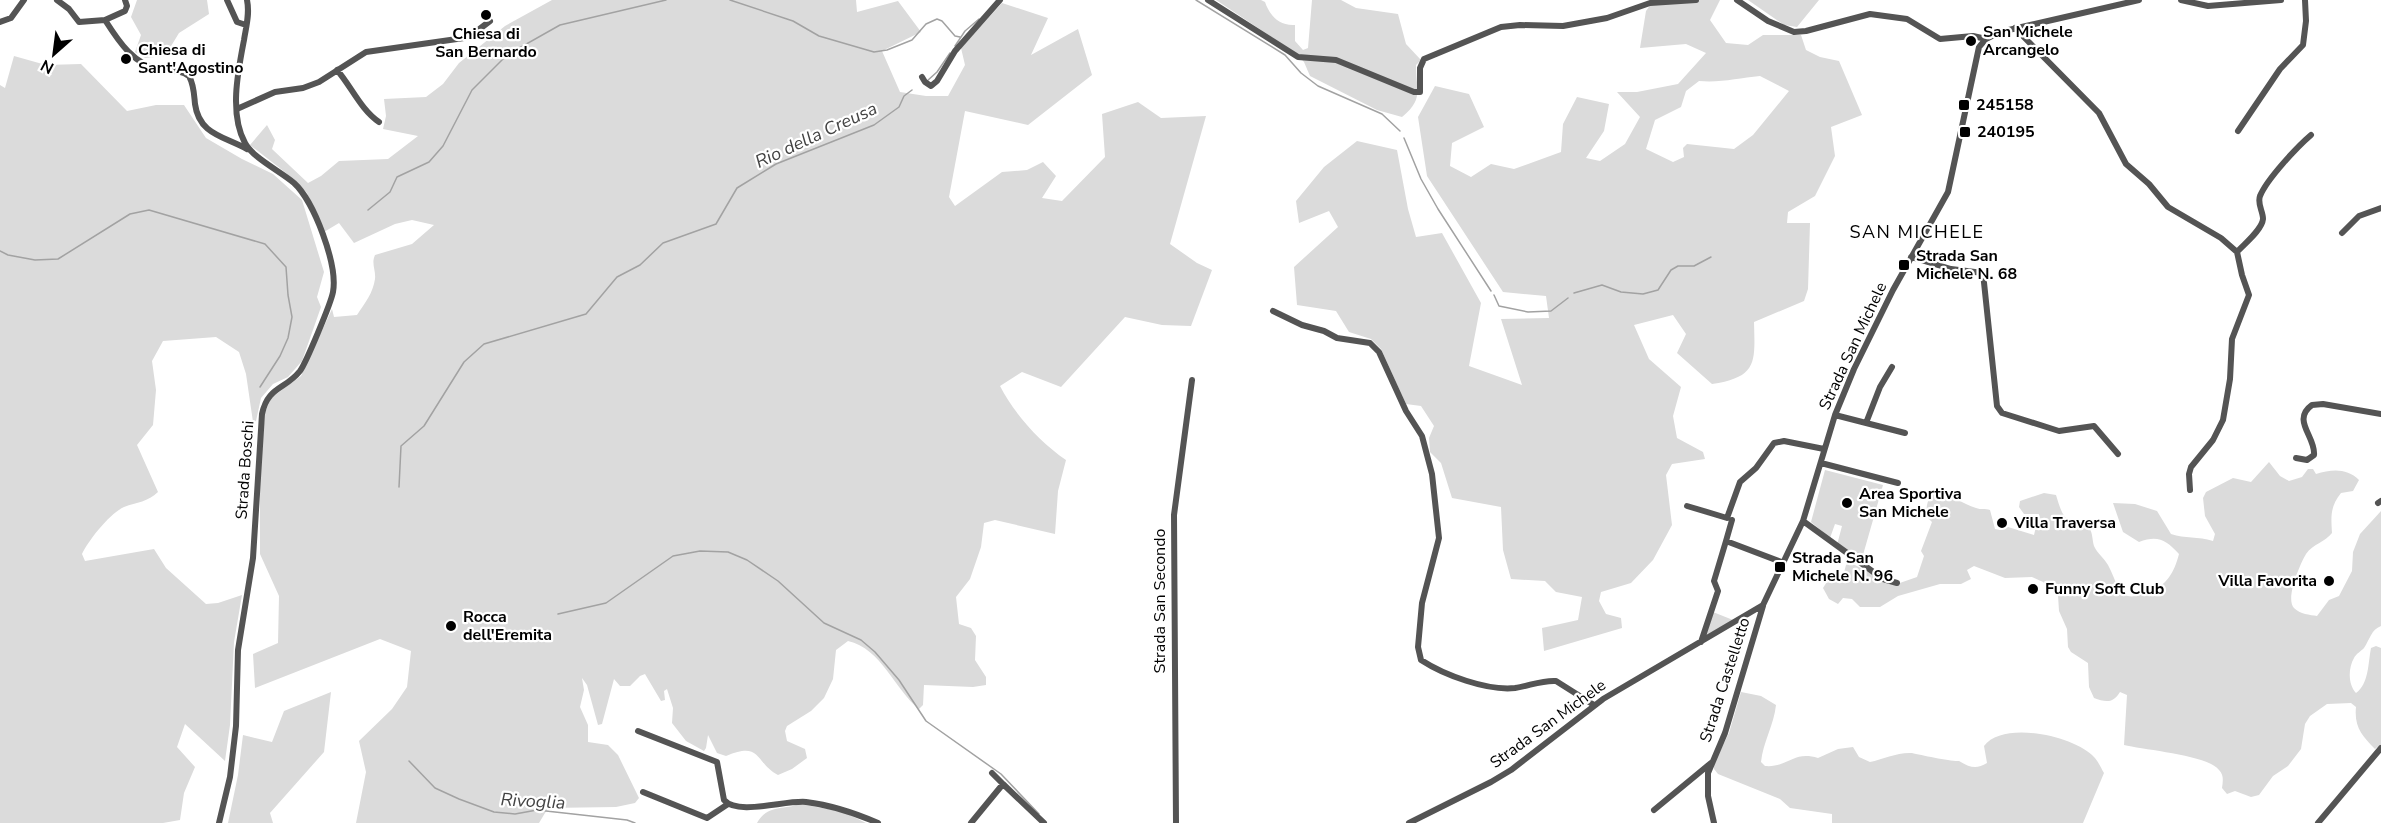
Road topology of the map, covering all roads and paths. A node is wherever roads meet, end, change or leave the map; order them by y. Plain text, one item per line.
1 (24, 0) edge
2 (57, 0) edge
3 (70, 0) edge
4 (125, 0) edge
5 (227, 0) edge
6 (247, 0) edge
7 (1000, 0) edge
8 (1208, 0) edge
9 (1696, 0) edge
10 (1739, 0) edge
11 (2139, 0) edge
12 (2181, 0) edge
13 (2281, 0) edge
14 (2305, 0) edge
15 (69, 9) junction
16 (105, 20) junction
17 (490, 21) dead end
18 (0, 22) edge
19 (246, 25) junction
20 (2015, 28) junction
21 (1986, 39) junction
22 (338, 70) junction
23 (922, 76) dead end
24 (237, 109) junction
25 (379, 122) dead end
26 (2238, 131) dead end
27 (2311, 135) dead end
28 (242, 137) junction
29 (228, 139) junction
30 (249, 150) junction
31 (2381, 208) edge
32 (2342, 233) dead end
33 (2237, 252) junction
34 (1911, 257) junction
35 (1273, 311) dead end
36 (1892, 367) dead end
37 (1192, 380) dead end
38 (2381, 414) edge
39 (1835, 415) junction
40 (1866, 423) junction
41 (1905, 433) dead end
42 (1824, 449) junction
43 (2118, 454) dead end
44 (2296, 458) dead end
45 (1821, 463) junction
46 (1898, 483) dead end
47 (2190, 490) dead end
48 (1687, 506) dead end
49 (1732, 520) dead end
50 (1803, 521) junction
51 (1726, 541) junction
52 (1784, 563) junction
53 (1897, 583) dead end
54 (1763, 605) junction
55 (1700, 642) junction
56 (1594, 705) junction
57 (638, 731) dead end
58 (2381, 748) edge
59 (1711, 762) junction
60 (992, 773) dead end
61 (1003, 784) junction
62 (643, 792) dead end
63 (728, 804) junction
64 (1654, 810) dead end
65 (219, 823) edge
66 (878, 823) edge
67 (970, 823) edge
68 (1044, 823) edge
69 (1176, 823) edge
70 (1409, 823) edge
71 (1714, 823) edge
72 (2318, 823) edge

1 - 18 street
2 - 15 street
3 - 15 street
4 - 16 street
5 - 19 street
6 - 19 street, Strada Boschi
7 - 23 street
8 - 9 street
10 - 21 street
11 - 20 street
12 - 13 street
14 - 26 street
15 - 16 street
16 - 29 street
17 - 22 street
19 - 24 street, Strada Boschi
20 - 21 street
20 - 33 street
21 - 34 street, Strada San Michele
22 - 24 street
22 - 25 street
24 - 28 street, Strada Boschi
27 - 33 street
28 - 29 street
28 - 30 street, Strada Boschi
29 - 30 street
30 - 65 street, Strada Boschi
31 - 32 street
33 - 47 street
34 - 39 street, Strada San Michele
34 - 43 street
35 - 56 street
36 - 40 street
37 - 69 street, Strada San Secondo
38 - 44 street
39 - 40 street
39 - 42 street, Strada San Michele
40 - 41 street
42 - 45 street, Strada San Michele
42 - 48 street
45 - 46 street
45 - 50 street, Strada San Michele
49 - 51 street
50 - 52 street, Strada San Michele
50 - 53 street
51 - 52 street
51 - 55 street
52 - 54 street, Strada San Michele
54 - 55 street, Strada San Michele
54 - 59 street, Strada Castelletto
55 - 56 street, Strada San Michele
56 - 70 street, Strada San Michele
57 - 63 street
58 - 72 street
59 - 64 street, Strada Castelletto
59 - 71 street, Strada Castelletto
60 - 61 street
61 - 67 street
61 - 68 street
62 - 63 street
63 - 66 street

